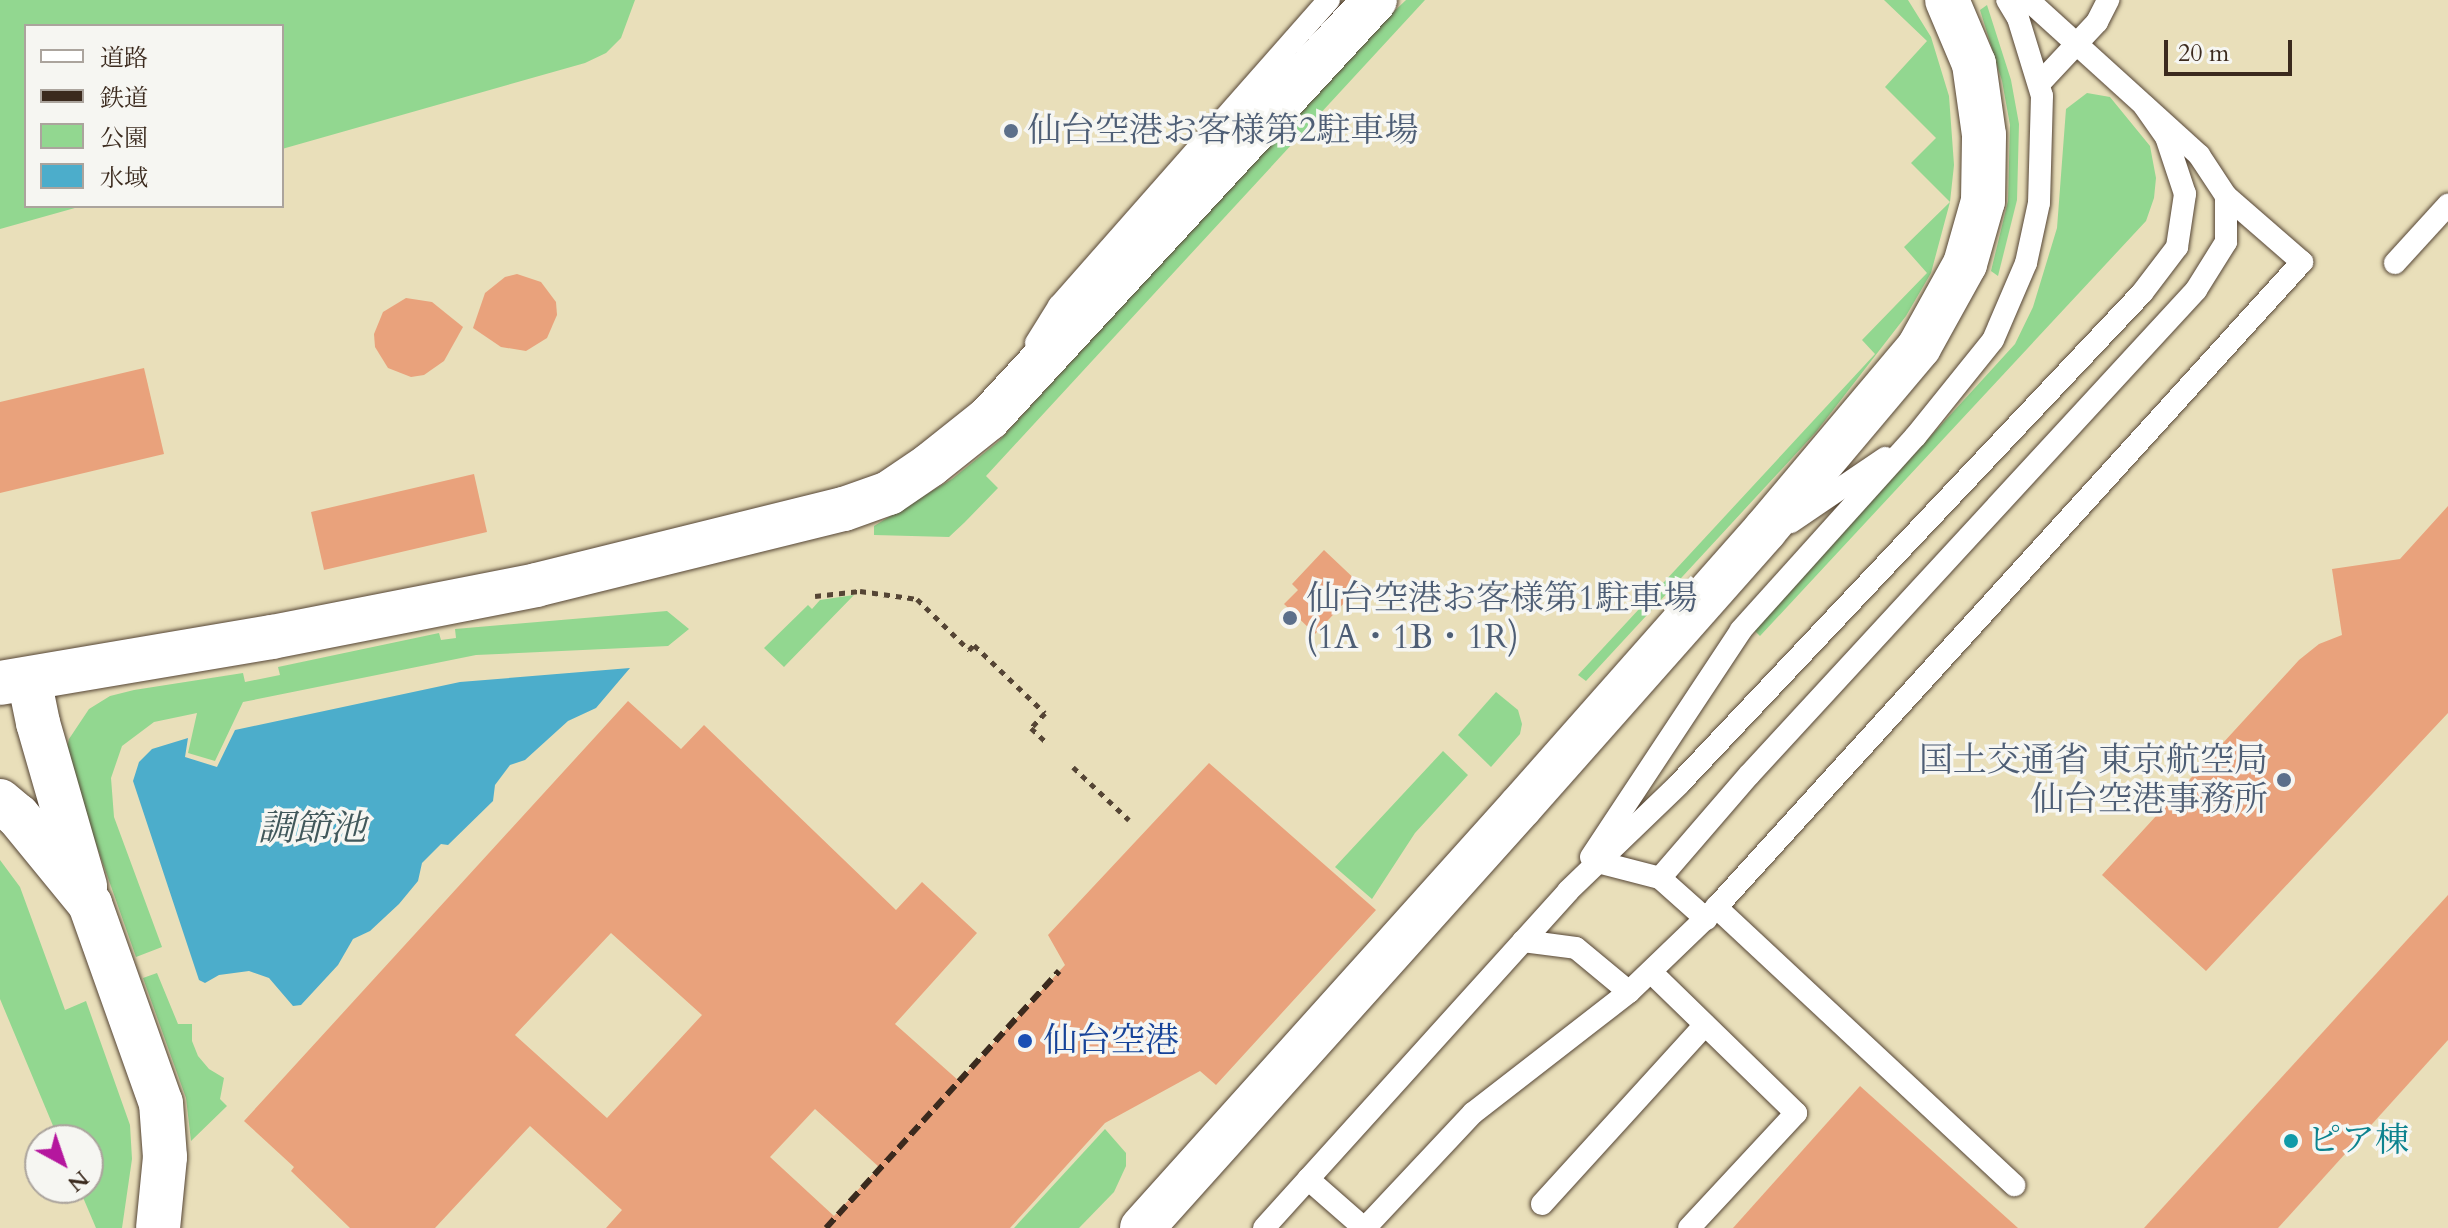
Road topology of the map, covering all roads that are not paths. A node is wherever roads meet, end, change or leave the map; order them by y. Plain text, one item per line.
1 (1329, 0) edge
2 (1375, 0) edge
3 (1947, 0) edge
4 (2007, 0) edge
5 (2028, 0) edge
6 (2108, 0) edge
7 (2076, 46) junction
8 (2039, 84) junction
9 (2144, 106) junction
10 (2226, 196) junction
11 (2448, 205) edge
12 (2395, 263) dead end
13 (989, 418) junction
14 (1915, 437) junction
15 (1743, 555) junction
16 (14, 681) edge
17 (0, 801) edge
18 (1598, 862) junction
19 (1660, 878) junction
20 (1568, 891) junction
21 (90, 904) junction
22 (1711, 913) junction
23 (1523, 941) junction
24 (1652, 973) junction
25 (1629, 992) junction
26 (1705, 1025) junction
27 (1308, 1179) junction
28 (2014, 1185) dead end
29 (1542, 1204) dead end
30 (158, 1228) edge
31 (1142, 1228) edge
32 (1264, 1228) edge
33 (1364, 1228) edge
34 (1689, 1228) edge

1 - 13 lane
2 - 13 street
3 - 15 street
4 - 8 lane
5 - 7 lane
6 - 7 lane
7 - 8 lane
7 - 9 lane
8 - 14 lane
9 - 10 lane
9 - 18 lane
10 - 19 lane
10 - 22 lane
11 - 12 lane
13 - 16 street
14 - 15 lane
14 - 20 lane
15 - 31 street
16 - 21 street
17 - 21 street
18 - 19 lane
18 - 20 lane
19 - 22 lane
20 - 23 lane
21 - 30 street
22 - 24 lane
22 - 28 lane
23 - 25 lane
23 - 27 lane
24 - 25 lane
24 - 26 lane
25 - 33 lane
26 - 29 lane
26 - 34 lane
27 - 32 lane
27 - 33 lane

